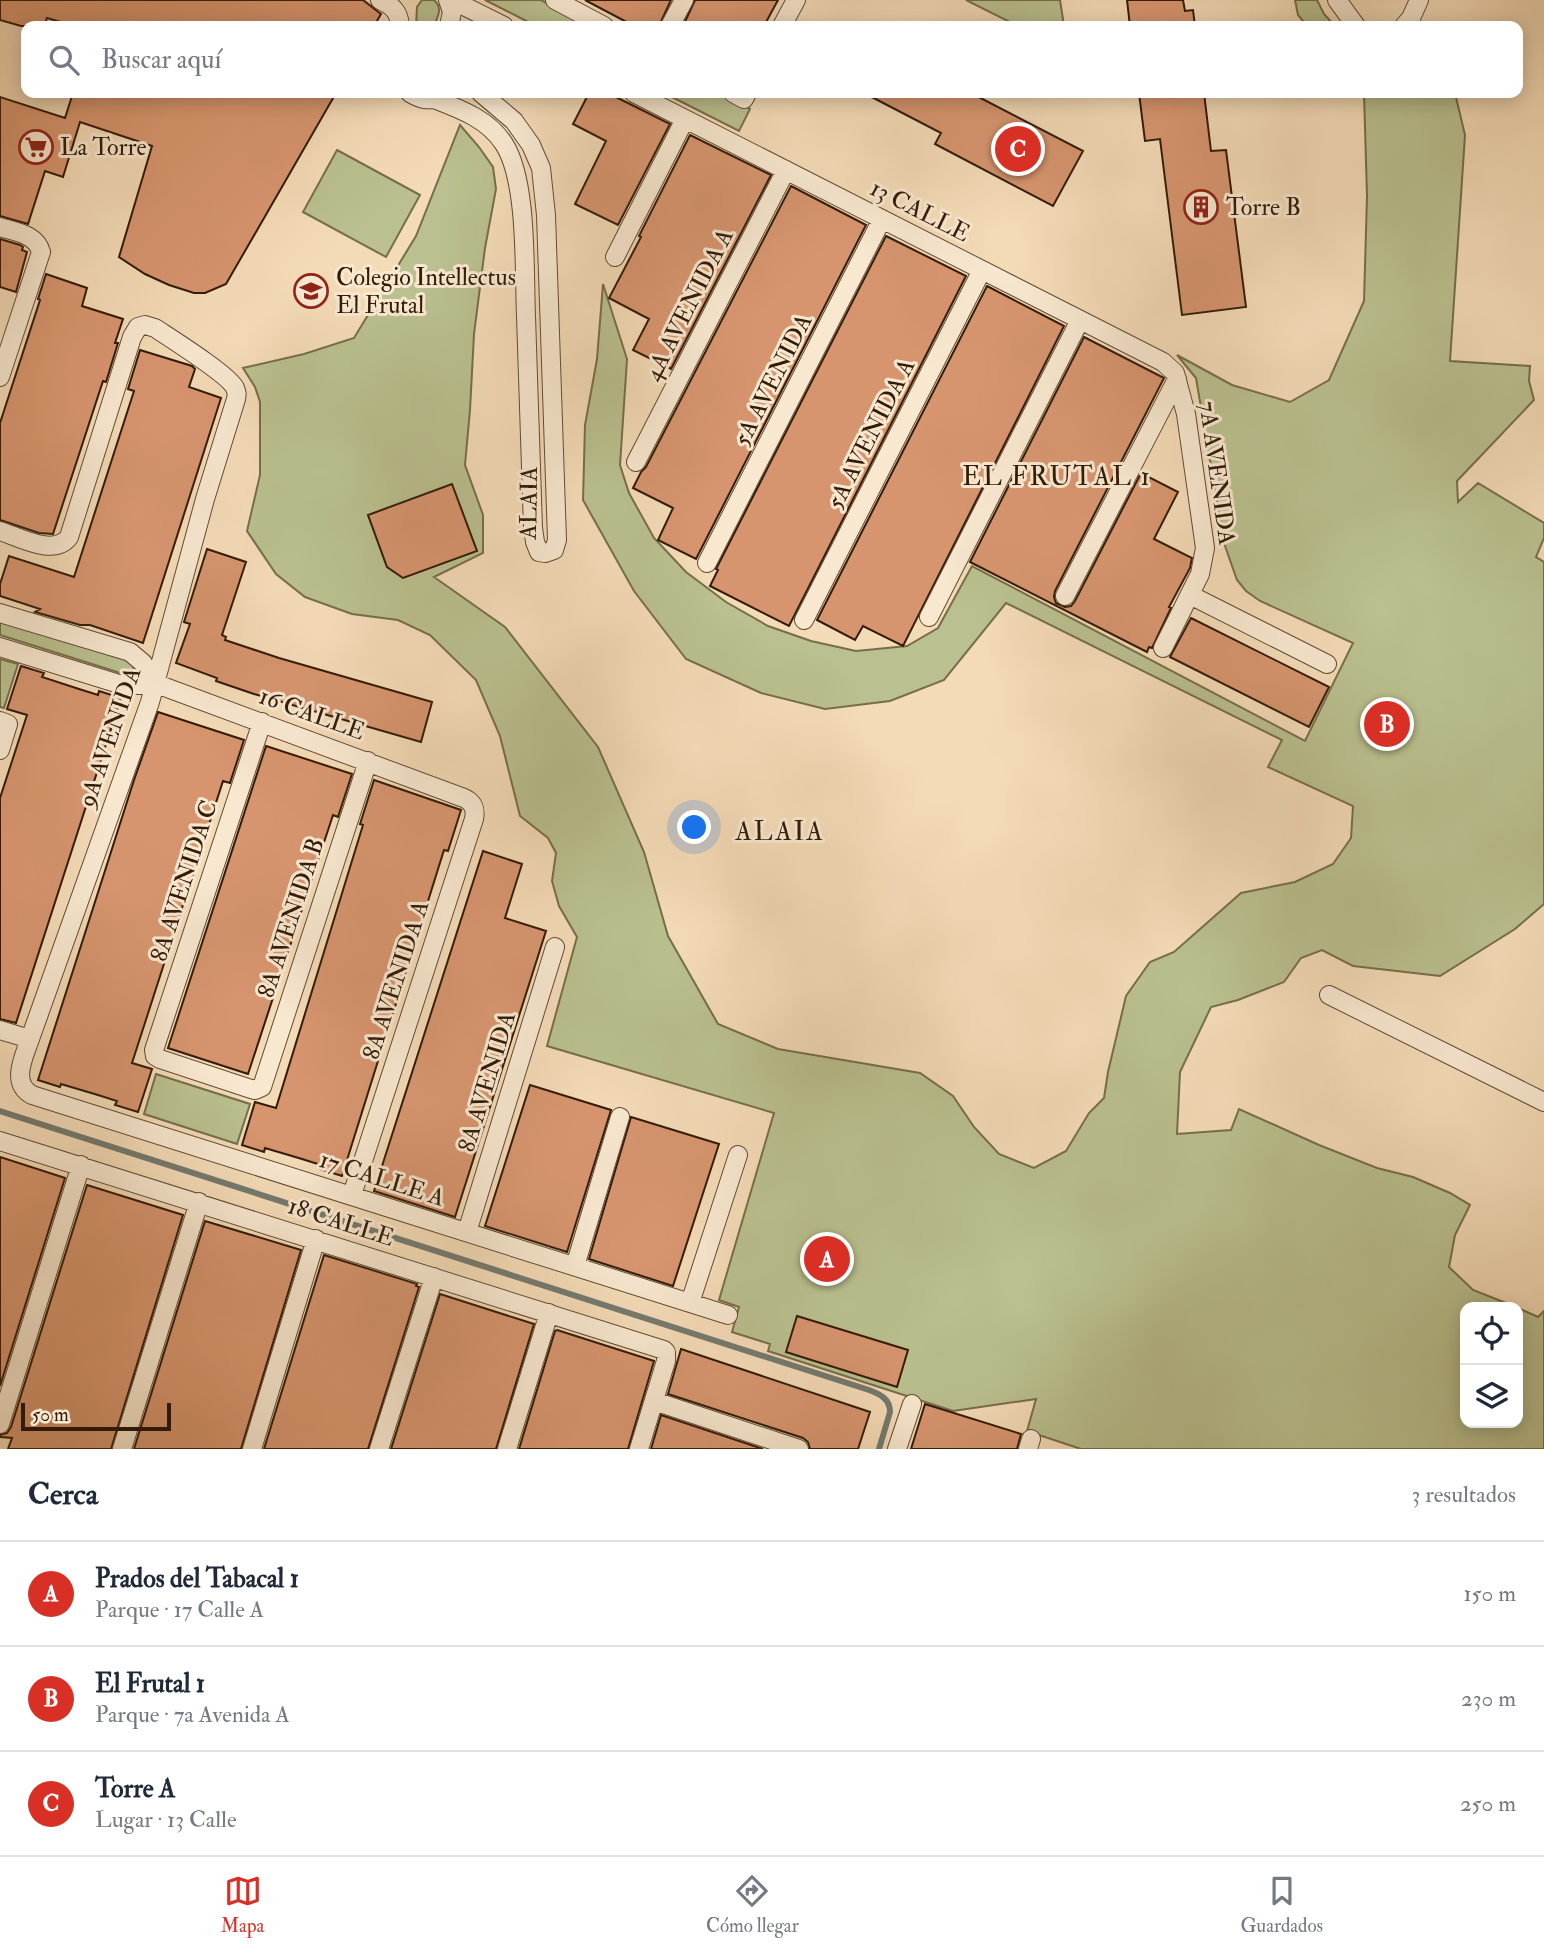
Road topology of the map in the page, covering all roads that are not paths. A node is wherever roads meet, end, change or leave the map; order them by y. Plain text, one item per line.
1 (450, 0) edge
2 (555, 0) edge
3 (684, 0) edge
4 (796, 0) edge
5 (1337, 0) edge
6 (1419, 0) edge
7 (391, 3) edge
8 (574, 5) edge
9 (400, 21) edge
10 (450, 21) edge
11 (494, 21) edge
12 (597, 21) edge
13 (673, 21) edge
14 (785, 21) edge
15 (1352, 21) edge
16 (1408, 21) edge
17 (443, 98) edge
18 (487, 98) edge
19 (644, 98) edge
20 (685, 119) junction
21 (786, 170) junction
22 (883, 219) junction
23 (0, 227) edge
24 (615, 257) dead end
25 (982, 270) junction
26 (1080, 320) junction
27 (0, 377) edge
28 (1177, 379) junction
29 (636, 462) dead end
30 (0, 531) edge
31 (708, 563) dead end
32 (1190, 595) junction
33 (1065, 596) dead end
34 (0, 613) edge
35 (929, 617) dead end
36 (804, 620) dead end
37 (0, 647) edge
38 (1163, 648) dead end
39 (1327, 664) dead end
40 (154, 683) junction
41 (262, 722) junction
42 (4, 723) edge
43 (0, 750) edge
44 (368, 761) junction
45 (451, 793) joint
46 (555, 947) dead end
47 (1329, 995) dead end
48 (0, 1030) edge
49 (30, 1039) junction
50 (22, 1087) joint
51 (259, 1088) joint
52 (1544, 1102) edge
53 (620, 1117) dead end
54 (0, 1140) edge
55 (738, 1155) dead end
56 (80, 1165) junction
57 (352, 1195) junction
58 (199, 1202) junction
59 (467, 1232) junction
60 (316, 1239) junction
61 (575, 1266) junction
62 (434, 1277) junction
63 (690, 1303) junction
64 (549, 1313) junction
65 (729, 1315) dead end
66 (654, 1401) junction
67 (912, 1404) dead end
68 (0, 1424) edge
69 (768, 1444) edge
70 (122, 1449) edge
71 (251, 1449) edge
72 (380, 1449) edge
73 (507, 1449) edge
74 (639, 1449) edge
75 (799, 1449) edge
76 (897, 1449) edge

1 - 10 street
1 - 11 street
2 - 8 street
3 - 13 street
4 - 14 street
5 - 15 street
6 - 16 street
7 - 9 street
8 - 12 street
17 - 18 street, ALAIA
19 - 20 street, 13 CALLE
20 - 21 street, 13 CALLE
20 - 24 street
21 - 22 street, 13 CALLE
21 - 29 street, 4A AVENIDA A
22 - 25 street, 13 CALLE
22 - 31 street, 5A AVENIDA
23 - 27 street
25 - 26 street, 13 CALLE
25 - 36 street, 5A AVENIDA A
26 - 28 street, 13 CALLE
26 - 35 street
28 - 32 street, 7A AVENIDA
28 - 33 street
30 - 40 street, 9A AVENIDA
32 - 38 street, 7A AVENIDA
32 - 39 street
34 - 40 street
37 - 40 street, 16 CALLE
40 - 41 street, 16 CALLE
40 - 49 street, 9A AVENIDA
41 - 44 street, 16 CALLE
41 - 51 street, 8A AVENIDA C
42 - 43 street
44 - 45 street, 16 CALLE
44 - 51 street, 8A AVENIDA B
45 - 57 street, 8A AVENIDA A
46 - 59 street, 8A AVENIDA
47 - 52 street
48 - 49 street
49 - 50 street, 9A AVENIDA
50 - 57 street, 17 CALLE A
53 - 61 street
54 - 56 street, 18 CALLE
55 - 63 street
56 - 58 street, 18 CALLE
56 - 68 street
57 - 59 street, 17 CALLE A
58 - 60 street, 18 CALLE
58 - 70 street
59 - 61 street, 17 CALLE A
60 - 62 street, 18 CALLE
60 - 71 street
61 - 63 street, 17 CALLE A
62 - 64 street, 18 CALLE
62 - 72 street
63 - 65 street, 17 CALLE A
64 - 66 street, 18 CALLE
64 - 73 street
66 - 69 street
66 - 74 street
67 - 76 street
69 - 75 street

